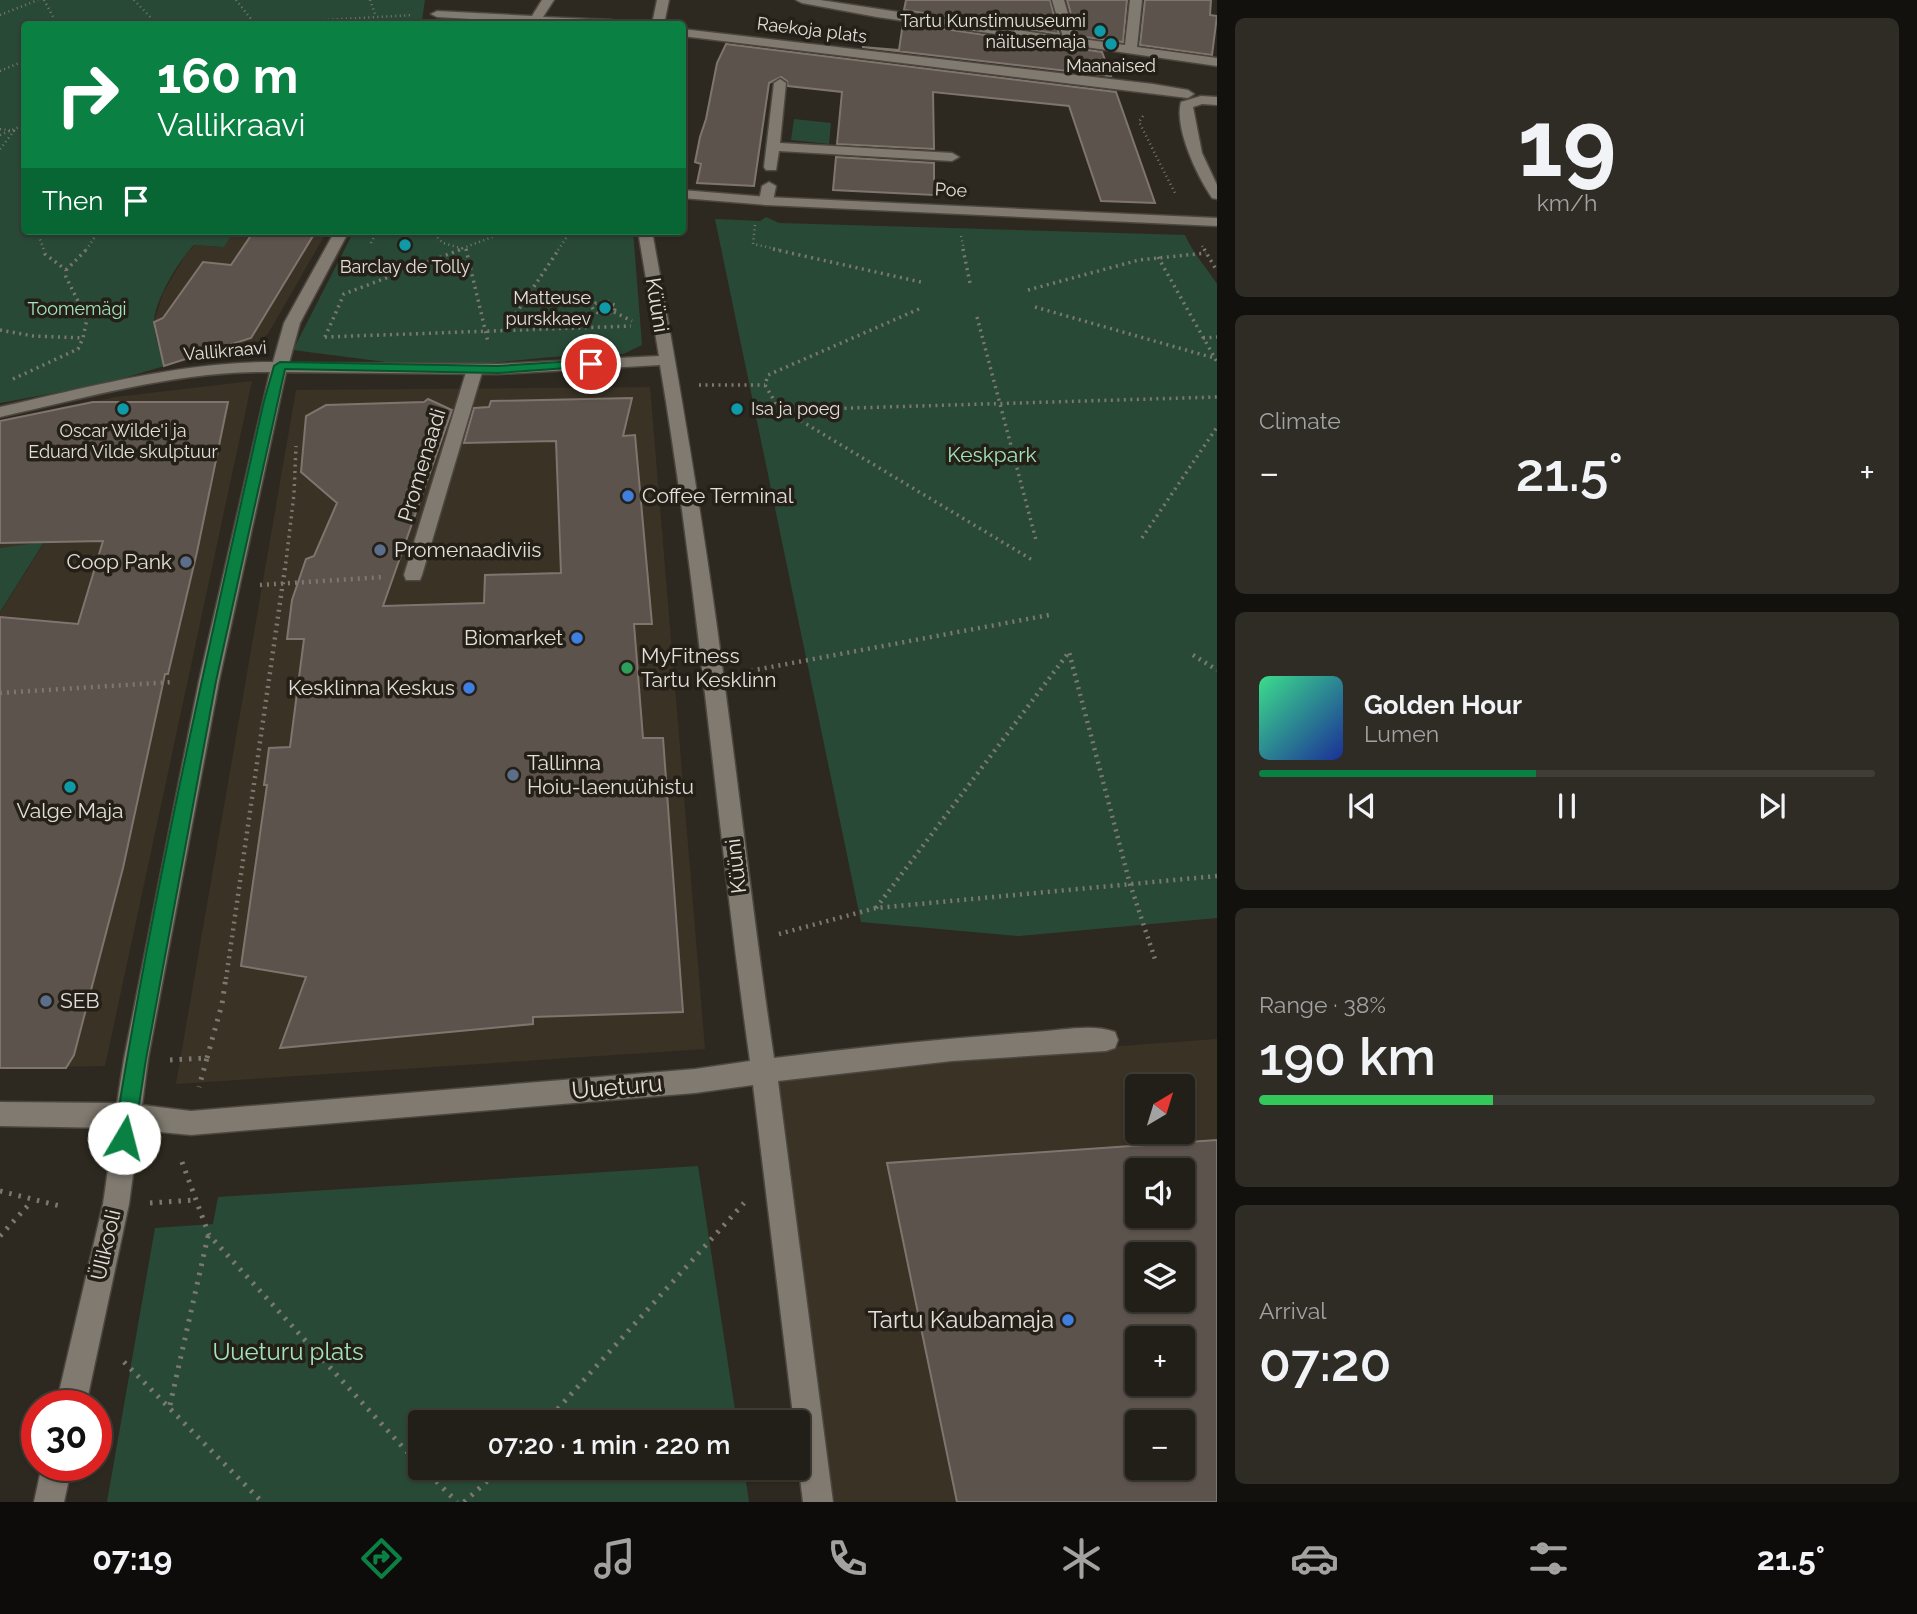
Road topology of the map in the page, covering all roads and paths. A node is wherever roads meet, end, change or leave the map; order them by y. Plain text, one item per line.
1 (38, 0) edge
2 (44, 0) edge
3 (134, 0) edge
4 (236, 0) edge
5 (370, 0) edge
6 (439, 0) edge
7 (548, 0) edge
8 (663, 0) edge
9 (802, 0) edge
10 (1058, 0) edge
11 (1136, 0) edge
12 (0, 15) edge
13 (376, 17) junction
14 (536, 18) junction
15 (435, 19) edge
16 (55, 21) edge
17 (157, 21) edge
18 (254, 21) edge
19 (307, 21) edge
20 (574, 21) edge
21 (659, 21) edge
22 (686, 32) edge
23 (1070, 41) junction
24 (1116, 47) junction
25 (1131, 49) junction
26 (21, 62) edge
27 (1217, 62) edge
28 (0, 71) edge
29 (1121, 77) junction
30 (780, 83) dead end
31 (1188, 94) dead end
32 (1217, 101) edge
33 (21, 127) edge
34 (0, 129) edge
35 (14, 131) junction
36 (0, 135) edge
37 (773, 147) junction
38 (0, 149) edge
39 (952, 157) dead end
40 (771, 167) dead end
41 (686, 194) edge
42 (764, 195) junction
43 (1217, 195) edge
44 (1217, 222) edge
45 (38, 235) edge
46 (96, 235) edge
47 (340, 235) edge
48 (435, 235) edge
49 (499, 235) edge
50 (568, 235) edge
51 (646, 235) edge
52 (962, 238) dead end
53 (468, 248) junction
54 (1206, 253) dead end
55 (1158, 257) junction
56 (66, 270) junction
57 (925, 283) dead end
58 (970, 283) dead end
59 (1028, 290) dead end
60 (594, 305) joint
61 (1035, 307) dead end
62 (919, 309) dead end
63 (977, 317) dead end
64 (660, 325) junction
65 (0, 330) edge
66 (484, 330) junction
67 (505, 330) junction
68 (1217, 337) edge
69 (83, 338) junction
70 (1203, 338) junction
71 (666, 360) junction
72 (1216, 360) edge
73 (280, 366) junction
74 (475, 369) junction
75 (2, 383) dead end
76 (672, 385) junction
77 (765, 385) junction
78 (1217, 397) edge
79 (1001, 402) junction
80 (786, 410) junction
81 (0, 412) edge
82 (1217, 427) edge
83 (296, 442) dead end
84 (1142, 538) dead end
85 (1036, 540) dead end
86 (1034, 561) dead end
87 (413, 575) joint
88 (294, 583) dead end
89 (1049, 615) dead end
90 (1193, 655) dead end
91 (1217, 670) edge
92 (713, 678) junction
93 (173, 682) dead end
94 (0, 693) edge
95 (1217, 876) edge
96 (1130, 884) junction
97 (876, 908) junction
98 (745, 944) junction
99 (1156, 962) dead end
100 (1106, 1040) dead end
101 (207, 1058) junction
102 (167, 1060) dead end
103 (764, 1071) junction
104 (197, 1095) dead end
105 (0, 1114) edge
106 (127, 1116) junction
107 (182, 1161) dead end
108 (777, 1166) junction
109 (0, 1191) edge
110 (194, 1200) junction
111 (32, 1201) junction
112 (149, 1203) dead end
113 (60, 1206) dead end
114 (0, 1236) edge
115 (209, 1236) junction
116 (124, 1362) dead end
117 (74, 1390) edge
118 (170, 1406) junction
119 (557, 1410) edge
120 (408, 1453) edge
121 (434, 1480) edge
122 (489, 1480) edge
123 (54, 1481) edge
124 (49, 1502) edge
125 (262, 1502) edge
126 (457, 1502) edge
127 (464, 1502) edge
128 (818, 1502) edge

1 - 12 path
2 - 16 path
3 - 17 path
4 - 18 path
5 - 13 path
6 - 15 street
7 - 14 street
8 - 21 street
9 - 23 street, Raekoja plats
10 - 23 street
11 - 25 street
13 - 15 path
13 - 19 path
14 - 15 street
14 - 20 street
22 - 29 street, Raekoja plats
23 - 24 street, Raekoja plats
24 - 25 street, Raekoja plats
24 - 29 street
25 - 27 street, Raekoja plats
26 - 28 path
29 - 31 street, Raekoja plats
30 - 37 street
32 - 43 street
33 - 35 path
34 - 35 path
35 - 36 path
35 - 38 path
37 - 39 street
37 - 40 street
41 - 42 street, Poe
42 - 44 street, Poe
42 - 57 path
45 - 56 path
46 - 56 path
47 - 73 street, Ülikooli
48 - 53 path
49 - 53 path
50 - 67 path
51 - 64 street, Küüni
52 - 58 path
53 - 66 path
53 - 66 path
54 - 55 path
55 - 59 path
55 - 70 path
56 - 69 path
60 - 60 path
61 - 72 path
62 - 77 path
63 - 79 path
64 - 67 path
64 - 71 street, Küüni
65 - 69 path
66 - 67 path
68 - 70 path
69 - 75 path
70 - 72 path
71 - 74 street, Vallikraavi
71 - 76 street, Küüni
73 - 74 street, Vallikraavi
73 - 81 street, Vallikraavi
73 - 106 street, Ülikooli
74 - 87 street, Promenaadi
76 - 77 path
76 - 92 street, Küüni
77 - 80 path
78 - 79 path
79 - 80 path
79 - 85 path
80 - 86 path
82 - 84 path
83 - 101 path
87 - 88 path
89 - 92 path
90 - 91 path
92 - 98 street, Küüni
93 - 94 path
95 - 96 path
96 - 97 path
96 - 97 path
96 - 99 path
97 - 98 path
98 - 103 street, Küüni
100 - 103 street, Uueturu
101 - 102 path
101 - 104 path
103 - 106 street, Uueturu
103 - 108 street, Küüni
105 - 106 street, Uueturu
106 - 117 street, Ülikooli
107 - 110 path
108 - 119 path
108 - 128 street, Küüni
109 - 111 path
110 - 112 path
110 - 115 path
111 - 113 path
111 - 114 path
115 - 118 path
115 - 120 path
116 - 118 path
118 - 125 path
121 - 126 path
122 - 127 path
123 - 124 street

